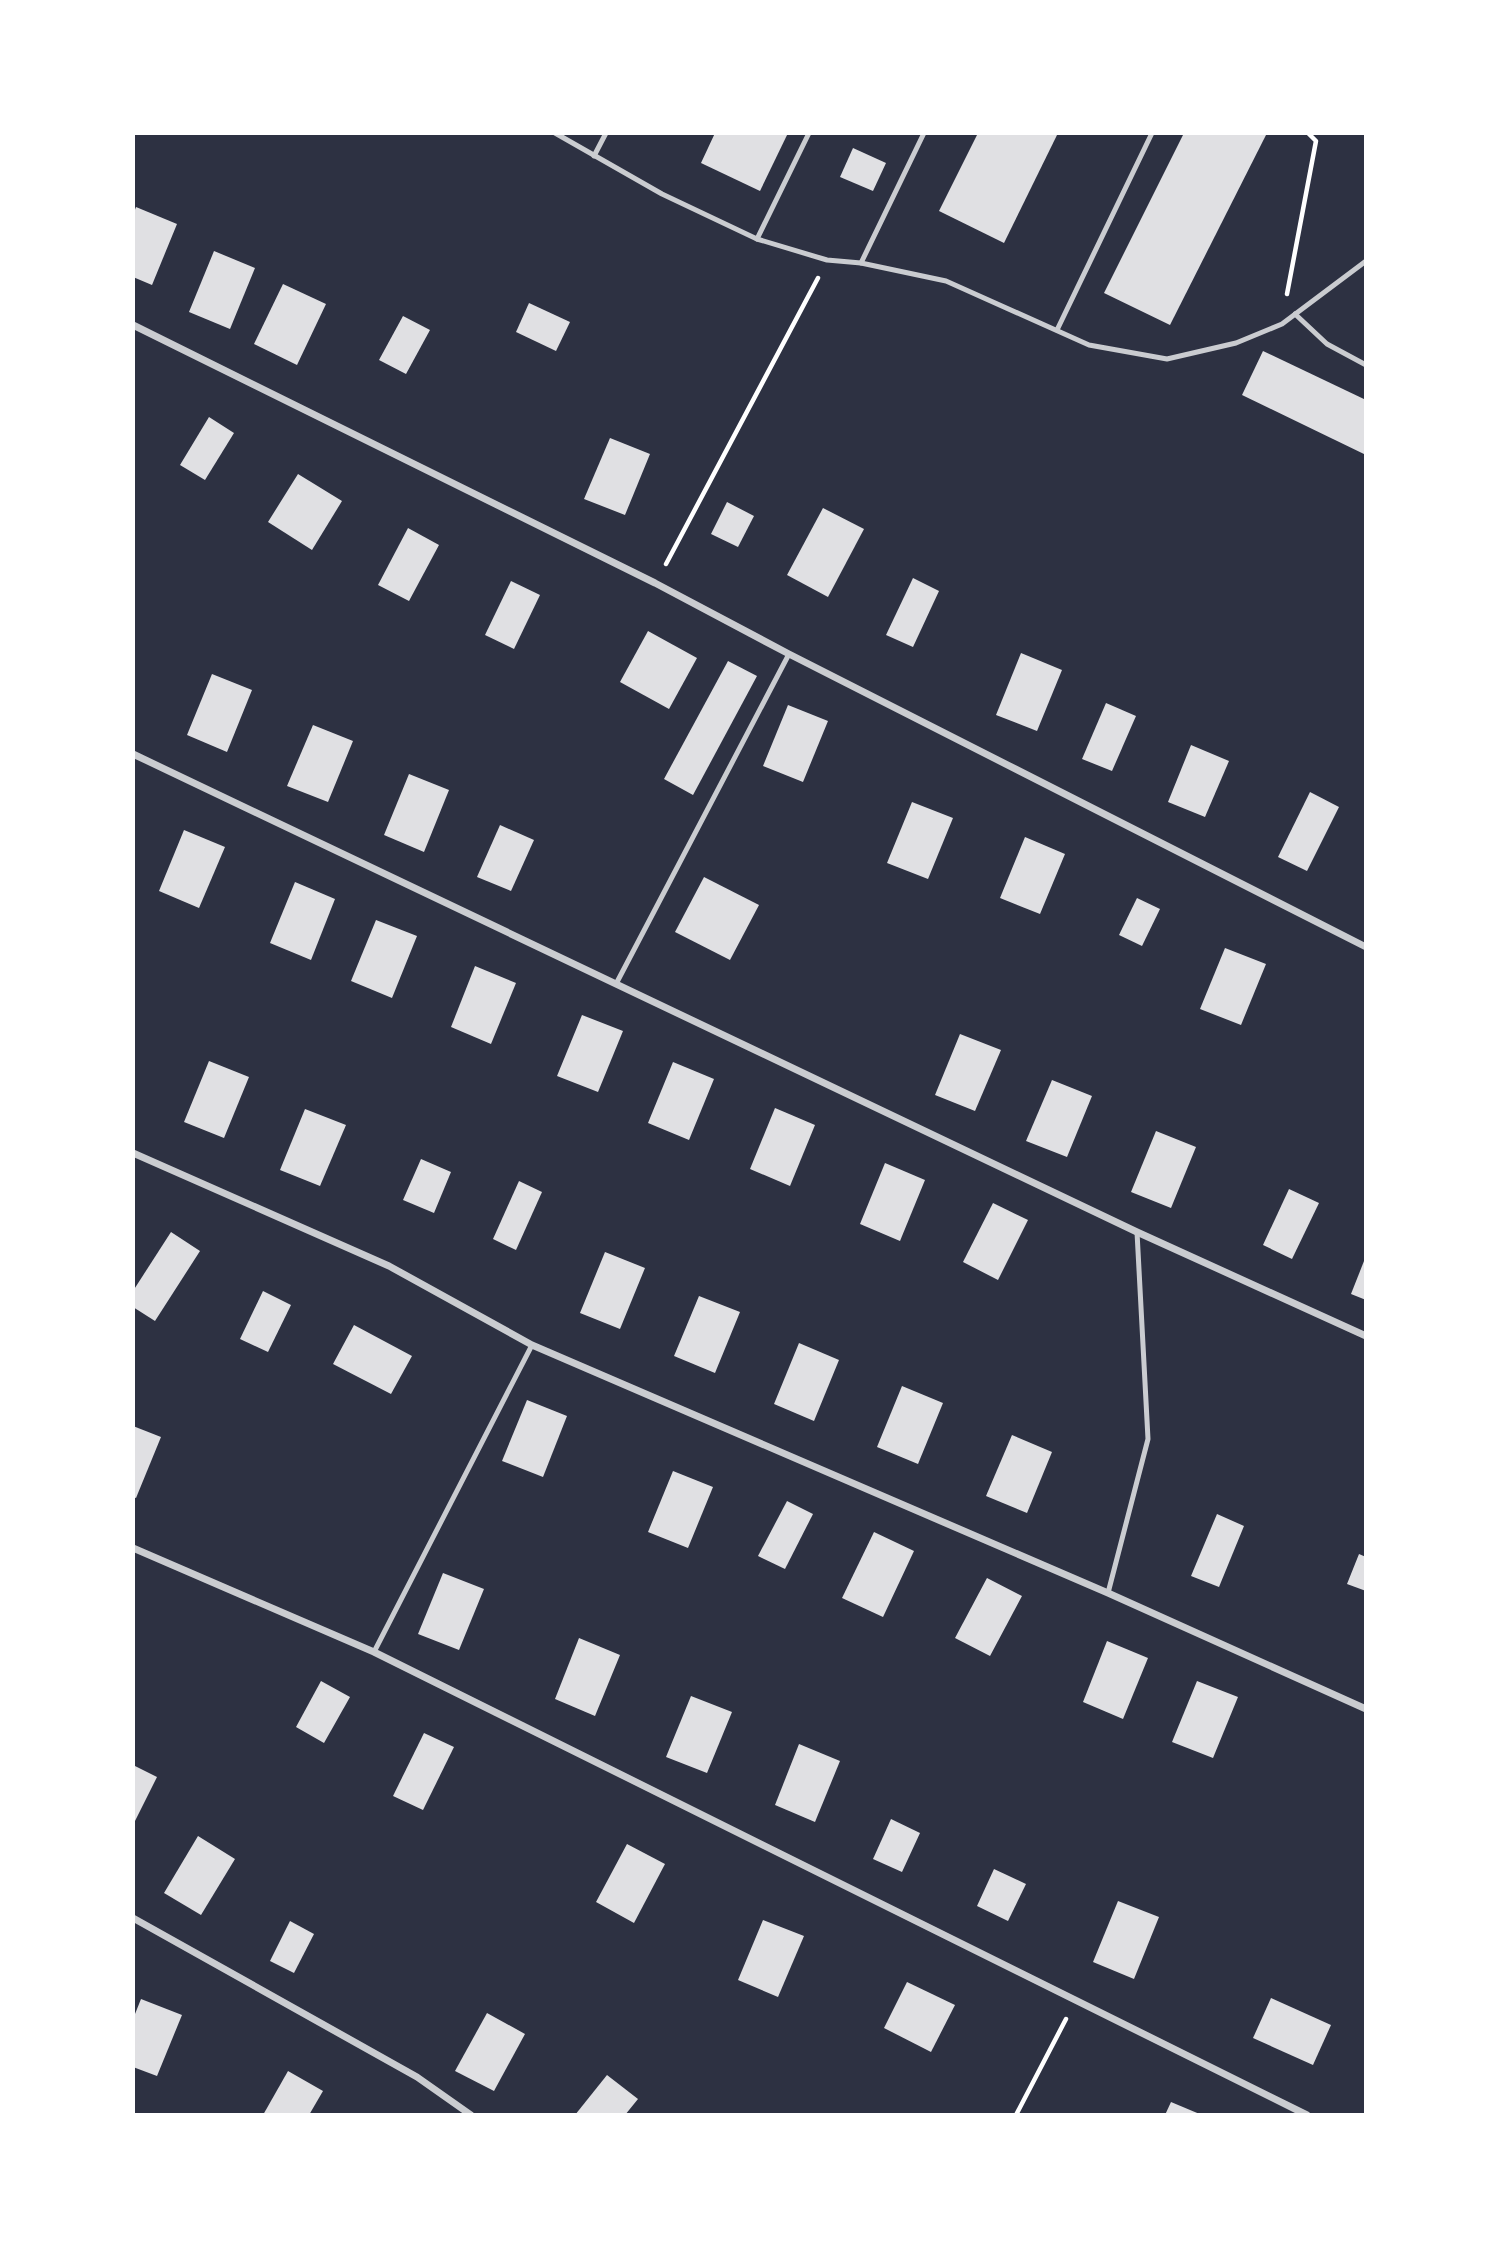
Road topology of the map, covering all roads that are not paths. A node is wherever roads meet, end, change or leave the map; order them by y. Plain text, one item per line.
1 (555, 133) edge
2 (606, 133) edge
3 (809, 133) edge
4 (924, 133) edge
5 (1152, 133) edge
6 (594, 156) junction
7 (757, 239) junction
8 (1366, 261) edge
9 (861, 263) junction
10 (1295, 314) junction
11 (133, 325) edge
12 (1057, 330) junction
13 (1366, 365) edge
14 (789, 654) junction
15 (133, 754) edge
16 (1366, 947) edge
17 (616, 984) junction
18 (133, 1153) edge
19 (1138, 1232) junction
20 (1366, 1336) edge
21 (532, 1345) junction
22 (133, 1548) edge
23 (1108, 1593) junction
24 (374, 1652) junction
25 (1366, 1709) edge
26 (133, 1918) edge
27 (471, 2115) edge
28 (1307, 2115) edge

1 - 6 lane
2 - 6 lane
3 - 7 lane
4 - 9 lane
5 - 12 lane
6 - 7 lane
7 - 9 lane
8 - 10 lane
9 - 12 lane
10 - 12 lane
10 - 13 lane
11 - 14 street
14 - 16 street
14 - 17 lane
15 - 17 street
17 - 19 street
18 - 21 street
19 - 20 street
19 - 23 lane
21 - 23 street
21 - 24 lane
22 - 24 street
23 - 25 street
24 - 28 street
26 - 27 street

